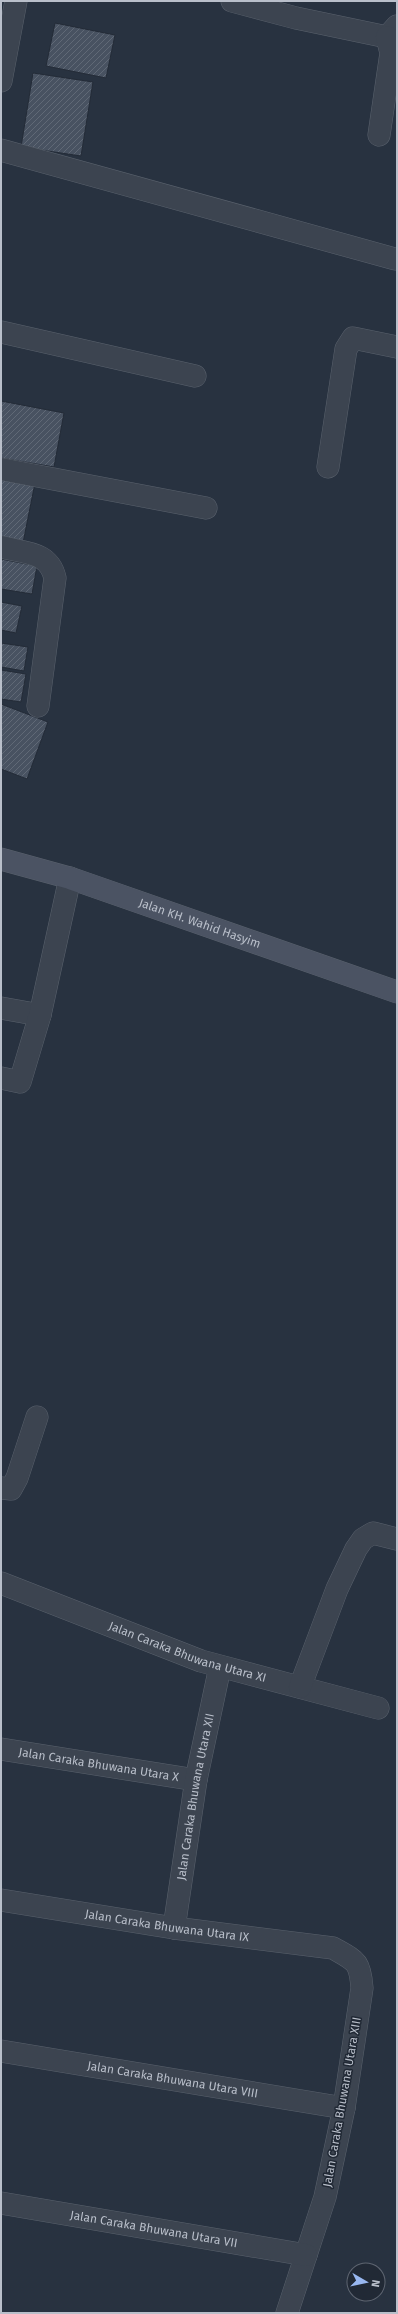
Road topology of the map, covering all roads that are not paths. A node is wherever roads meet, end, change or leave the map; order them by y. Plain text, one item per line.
1 (16, 1) edge
2 (232, 1) edge
3 (392, 32) edge
4 (1, 81) edge
5 (378, 135) dead end
6 (1, 150) edge
7 (395, 259) dead end
8 (1, 332) edge
9 (397, 347) edge
10 (195, 376) dead end
11 (328, 467) dead end
12 (1, 469) edge
13 (206, 508) dead end
14 (1, 547) edge
15 (38, 706) dead end
16 (1, 859) edge
17 (70, 878) junction
18 (397, 992) edge
19 (1, 1008) edge
20 (40, 1015) junction
21 (1, 1078) edge
22 (37, 1417) dead end
23 (1, 1488) edge
24 (397, 1539) edge
25 (1, 1583) edge
26 (220, 1667) junction
27 (300, 1687) junction
28 (378, 1708) dead end
29 (1, 1749) edge
30 (196, 1780) junction
31 (1, 1900) edge
32 (174, 1928) junction
33 (333, 1948) joint
34 (1, 2051) edge
35 (344, 2108) junction
36 (1, 2203) edge
37 (306, 2255) junction
38 (287, 2313) edge

1 - 4 street
2 - 3 street
3 - 5 street
6 - 7 street
8 - 10 street
9 - 11 street
12 - 13 street
14 - 15 street
16 - 17 street, Jalan KH. Wahid Hasyim
17 - 18 street, Jalan KH. Wahid Hasyim
17 - 20 street
19 - 20 street
20 - 21 street
22 - 23 street
24 - 27 street
25 - 26 street, Jalan Caraka Bhuwana Utara XI
26 - 27 street, Jalan Caraka Bhuwana Utara XI
26 - 30 street, Jalan Caraka Bhuwana Utara XII
27 - 28 street, Jalan Caraka Bhuwana Utara XI
29 - 30 street, Jalan Caraka Bhuwana Utara X
30 - 32 street, Jalan Caraka Bhuwana Utara XII
31 - 32 street, Jalan Caraka Bhuwana Utara IX
32 - 33 street, Jalan Caraka Bhuwana Utara IX
33 - 35 street, Jalan Caraka Bhuwana Utara XIII
34 - 35 street, Jalan Caraka Bhuwana Utara VIII
35 - 37 street, Jalan Caraka Bhuwana Utara XIII
36 - 37 street, Jalan Caraka Bhuwana Utara VII
37 - 38 street, Jalan Caraka Bhuwana Utara XIII

